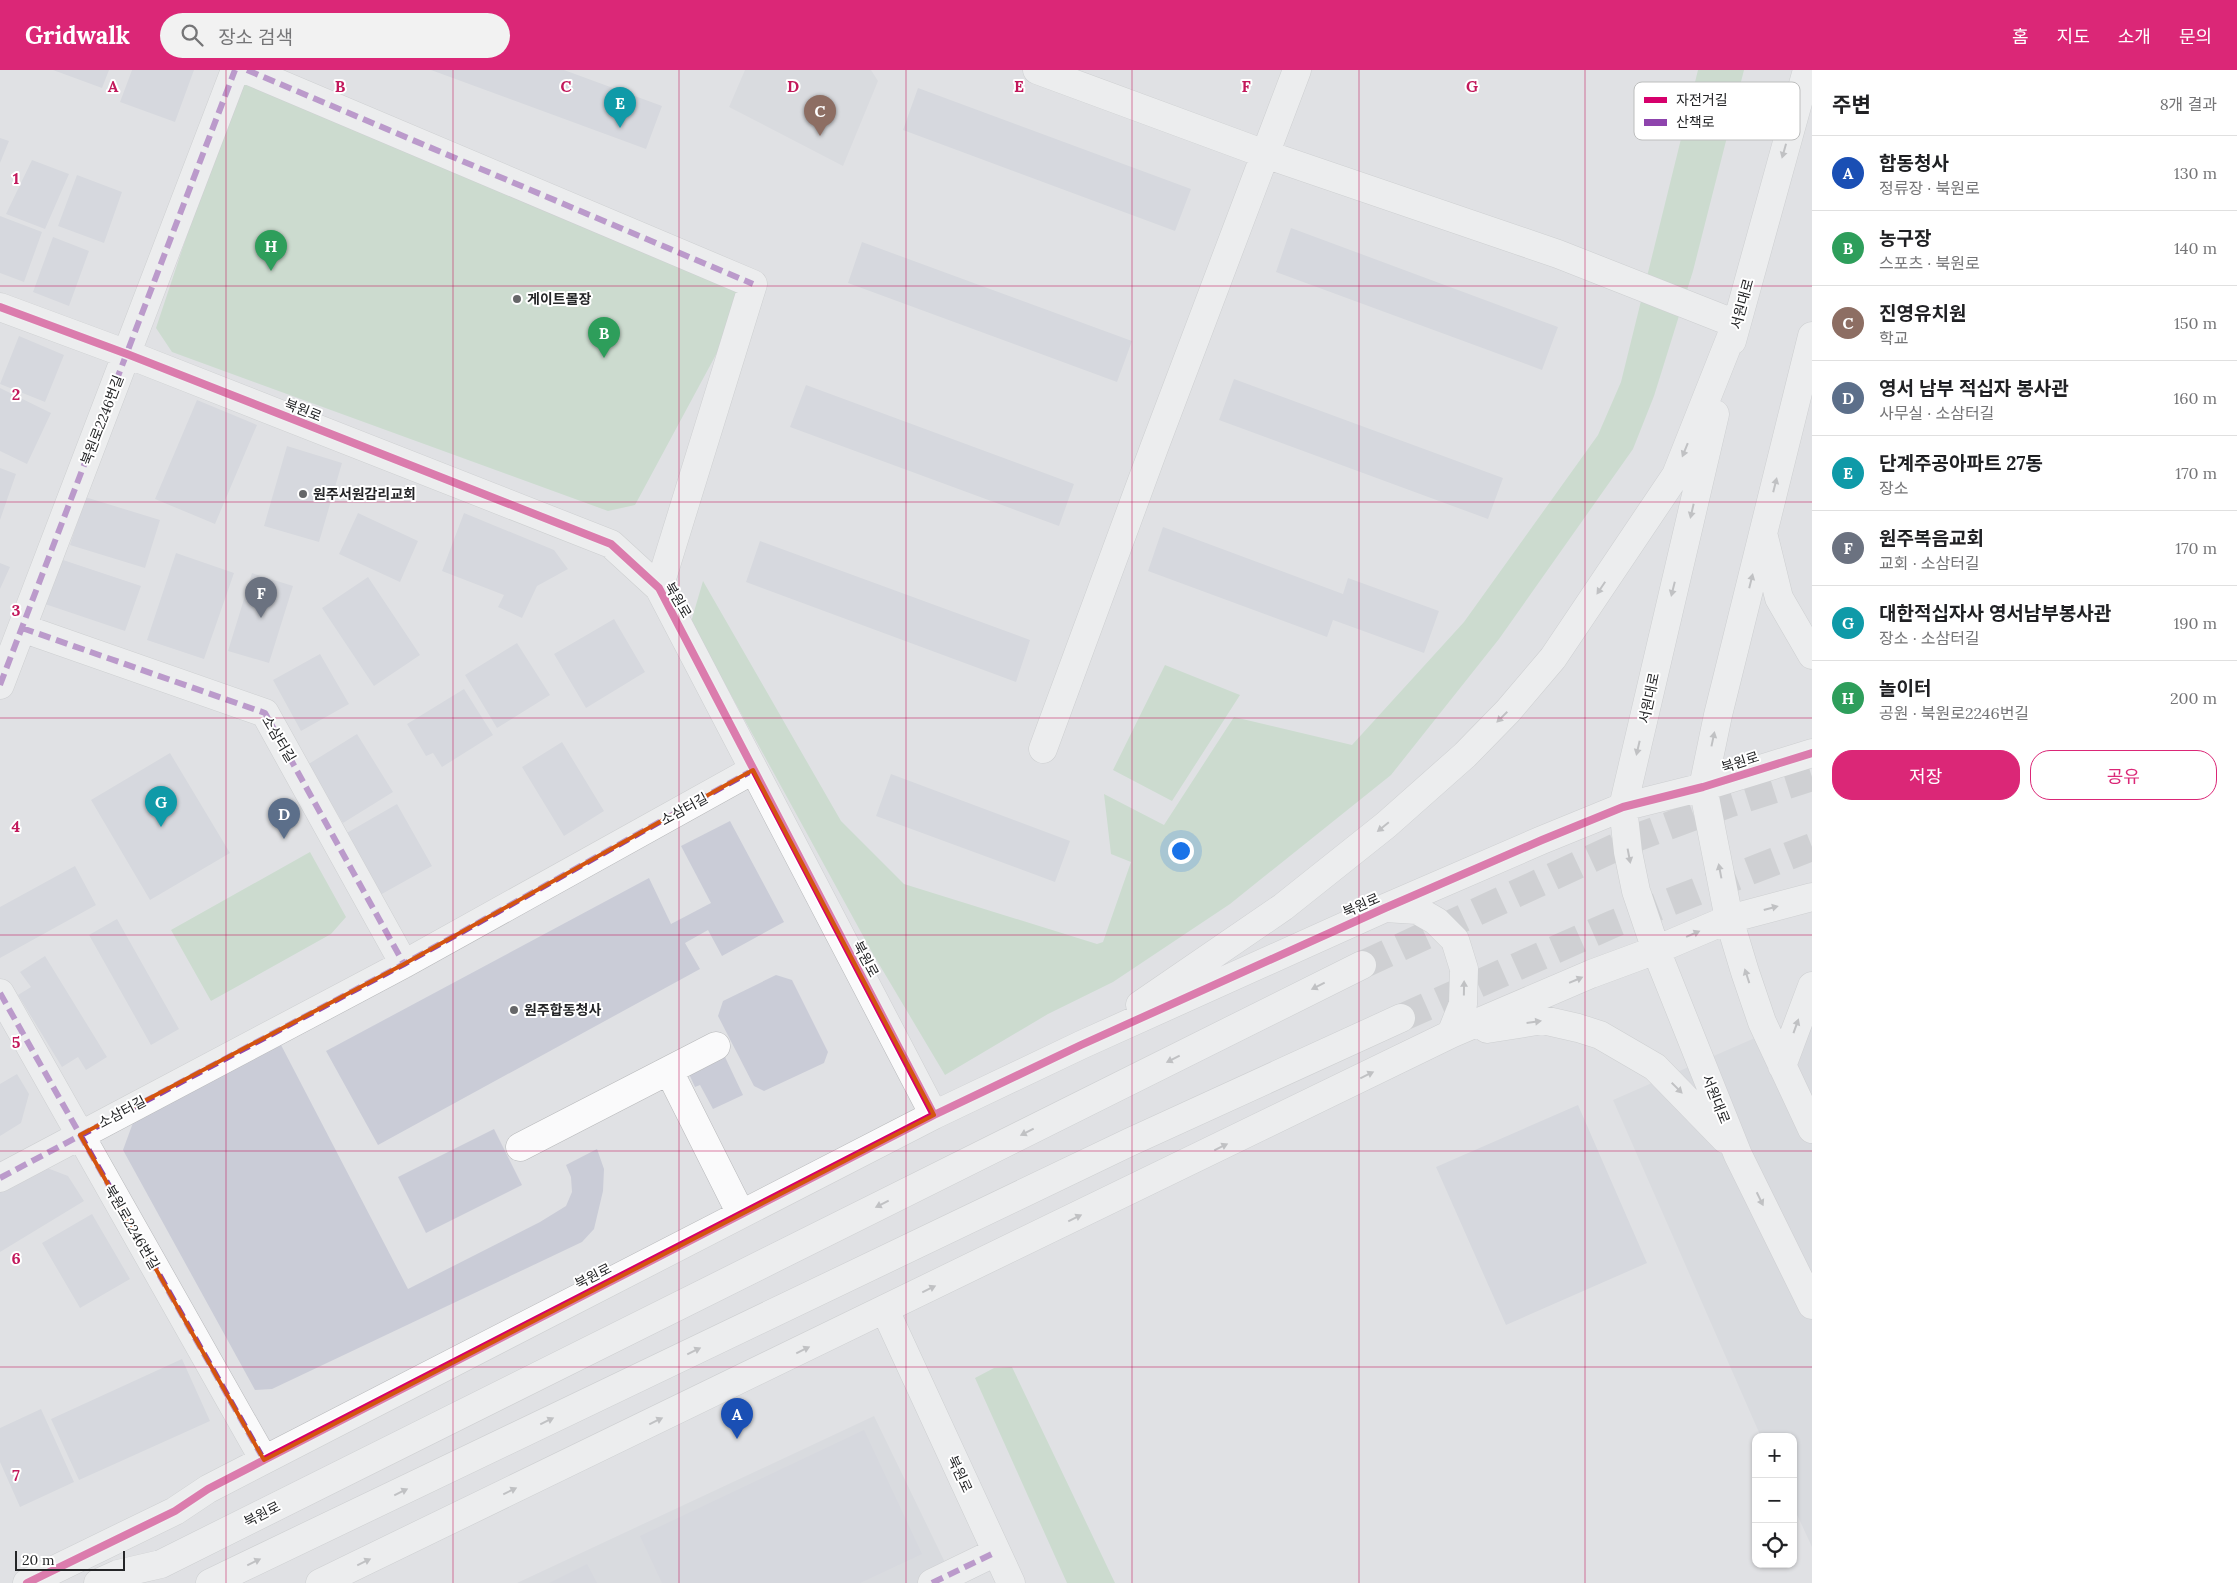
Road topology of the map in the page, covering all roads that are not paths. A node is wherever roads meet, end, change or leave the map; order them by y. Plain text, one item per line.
1 (235, 70) edge
2 (247, 70) edge
3 (1037, 70) edge
4 (1297, 70) edge
5 (1807, 70) edge
6 (1800, 95) edge
7 (1787, 140) edge
8 (1265, 154) junction
9 (0, 307) edge
10 (1736, 324) junction
11 (1812, 336) edge
12 (127, 354) junction
13 (1763, 532) junction
14 (659, 588) junction
15 (22, 628) junction
16 (1812, 655) edge
17 (0, 685) edge
18 (1042, 749) dead end
19 (1812, 753) edge
20 (753, 770) junction
21 (1703, 787) junction
22 (1623, 808) junction
23 (1812, 897) edge
24 (1386, 908) junction
25 (1729, 919) junction
26 (1656, 950) junction
27 (404, 964) junction
28 (1362, 964) tunnel mouth
29 (1812, 986) edge
30 (0, 994) edge
31 (1401, 1018) tunnel mouth
32 (1451, 1034) junction
33 (716, 1046) dead end
34 (1081, 1046) junction
35 (1782, 1066) junction
36 (669, 1070) junction
37 (934, 1115) junction
38 (1812, 1129) edge
39 (80, 1134) junction
40 (520, 1147) dead end
41 (1738, 1155) junction
42 (0, 1178) edge
43 (741, 1214) junction
44 (1812, 1305) edge
45 (885, 1310) junction
46 (264, 1460) junction
47 (175, 1511) junction
48 (996, 1552) junction
49 (108, 1578) edge
50 (27, 1583) edge
51 (210, 1583) edge
52 (320, 1583) edge
53 (932, 1583) edge
54 (1011, 1583) edge

1 - 12 street, 북원로2246번길
2 - 14 street
3 - 8 street
4 - 8 street
5 -> 6 street, 서원대로
7 -> 10 street, 서원대로
8 - 10 street
8 - 18 street
9 - 12 street, 북원로
10 -> 22 street, 서원대로
10 -> 34 street
13 -> 11 street
12 - 14 street, 북원로
12 - 15 street, 북원로2246번길
13 - 16 street
21 -> 13 street
14 - 20 street, 북원로
15 - 17 street, 북원로2246번길
15 - 27 street, 소삼터길
19 - 21 street, 북원로
20 - 27 street, 소삼터길
20 - 37 street, 북원로
21 - 22 street, 북원로
25 -> 21 street
22 - 24 street, 북원로
22 -> 26 street, 서원대로
25 -> 23 street
32 -> 24 street
24 - 34 street, 북원로
26 -> 25 street
35 -> 25 street
32 -> 26 street
26 - 41 street, 서원대로
27 - 39 street, 소삼터길
28 -> 49 street, 북원로
35 -> 29 street
30 - 39 street, 북원로2246번길
51 -> 31 street
32 -> 41 street
45 -> 32 street
33 - 36 street
34 - 37 street, 북원로
35 - 38 street
36 - 40 street
36 - 43 street
37 - 43 street, 북원로
39 - 42 street, 소삼터길
39 - 46 street, 북원로2246번길
41 -> 44 street, 서원대로
43 - 46 street, 북원로
45 - 48 street, 북원로
52 -> 45 street
46 - 47 street, 북원로
47 - 49 street
47 - 50 street
48 - 53 street
48 - 54 street, 북원로

